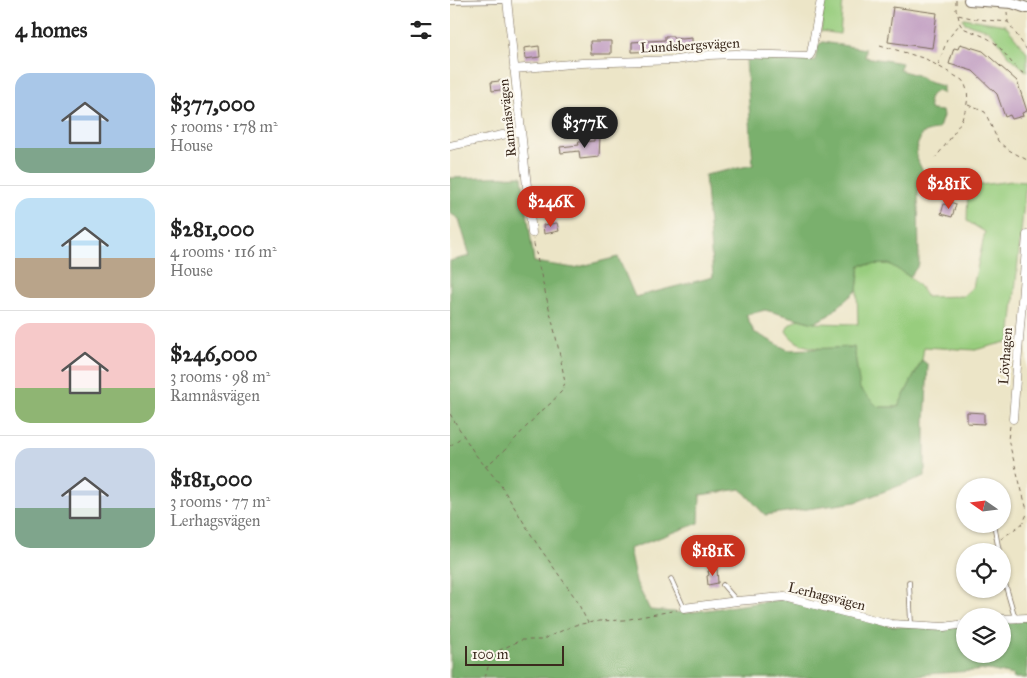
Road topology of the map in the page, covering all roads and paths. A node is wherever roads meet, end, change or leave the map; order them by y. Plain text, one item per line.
1 (507, 0) edge
2 (821, 0) edge
3 (956, 0) edge
4 (969, 0) edge
5 (450, 2) edge
6 (1006, 3) edge
7 (1027, 8) edge
8 (958, 15) junction
9 (1008, 22) junction
10 (960, 24) junction
11 (880, 45) dead end
12 (1027, 50) edge
13 (938, 65) junction
14 (514, 69) junction
15 (1027, 76) edge
16 (967, 105) junction
17 (521, 131) junction
18 (450, 146) edge
19 (935, 158) dead end
20 (1027, 160) edge
21 (532, 232) joint
22 (1027, 236) edge
23 (450, 414) edge
24 (1013, 419) joint
25 (464, 436) junction
26 (450, 446) edge
27 (485, 467) junction
28 (1027, 510) edge
29 (1027, 514) edge
30 (996, 533) edge
31 (997, 542) joint
32 (671, 579) dead end
33 (909, 582) dead end
34 (723, 585) dead end
35 (1009, 598) edge
36 (737, 601) junction
37 (684, 608) junction
38 (1011, 618) edge
39 (1014, 618) junction
40 (1027, 618) edge
41 (588, 623) junction
42 (956, 625) edge
43 (911, 626) junction
44 (485, 678) edge

1 - 5 lane
1 - 14 street, Ramnåsvägen
2 - 14 street, Lundsbergsvägen
3 - 8 path
4 - 6 street
6 - 7 street
6 - 9 path
8 - 9 path
8 - 10 path
9 - 12 path
10 - 13 path
10 - 15 path
11 - 13 path
13 - 16 path
14 - 17 street, Ramnåsvägen
16 - 19 path
16 - 20 path
17 - 18 street
17 - 21 street, Ramnåsvägen
21 - 27 path
22 - 24 street, Lövhagen
23 - 25 path
24 - 28 path
25 - 26 path
25 - 27 path
27 - 41 path
29 - 31 path
30 - 31 lane
32 - 37 lane
33 - 43 lane
34 - 36 lane
35 - 39 lane
36 - 37 street, Lerhagsvägen
36 - 43 street, Lerhagsvägen
37 - 41 path
38 - 39 street
39 - 40 street
41 - 44 path
42 - 43 street, Lerhagsvägen

